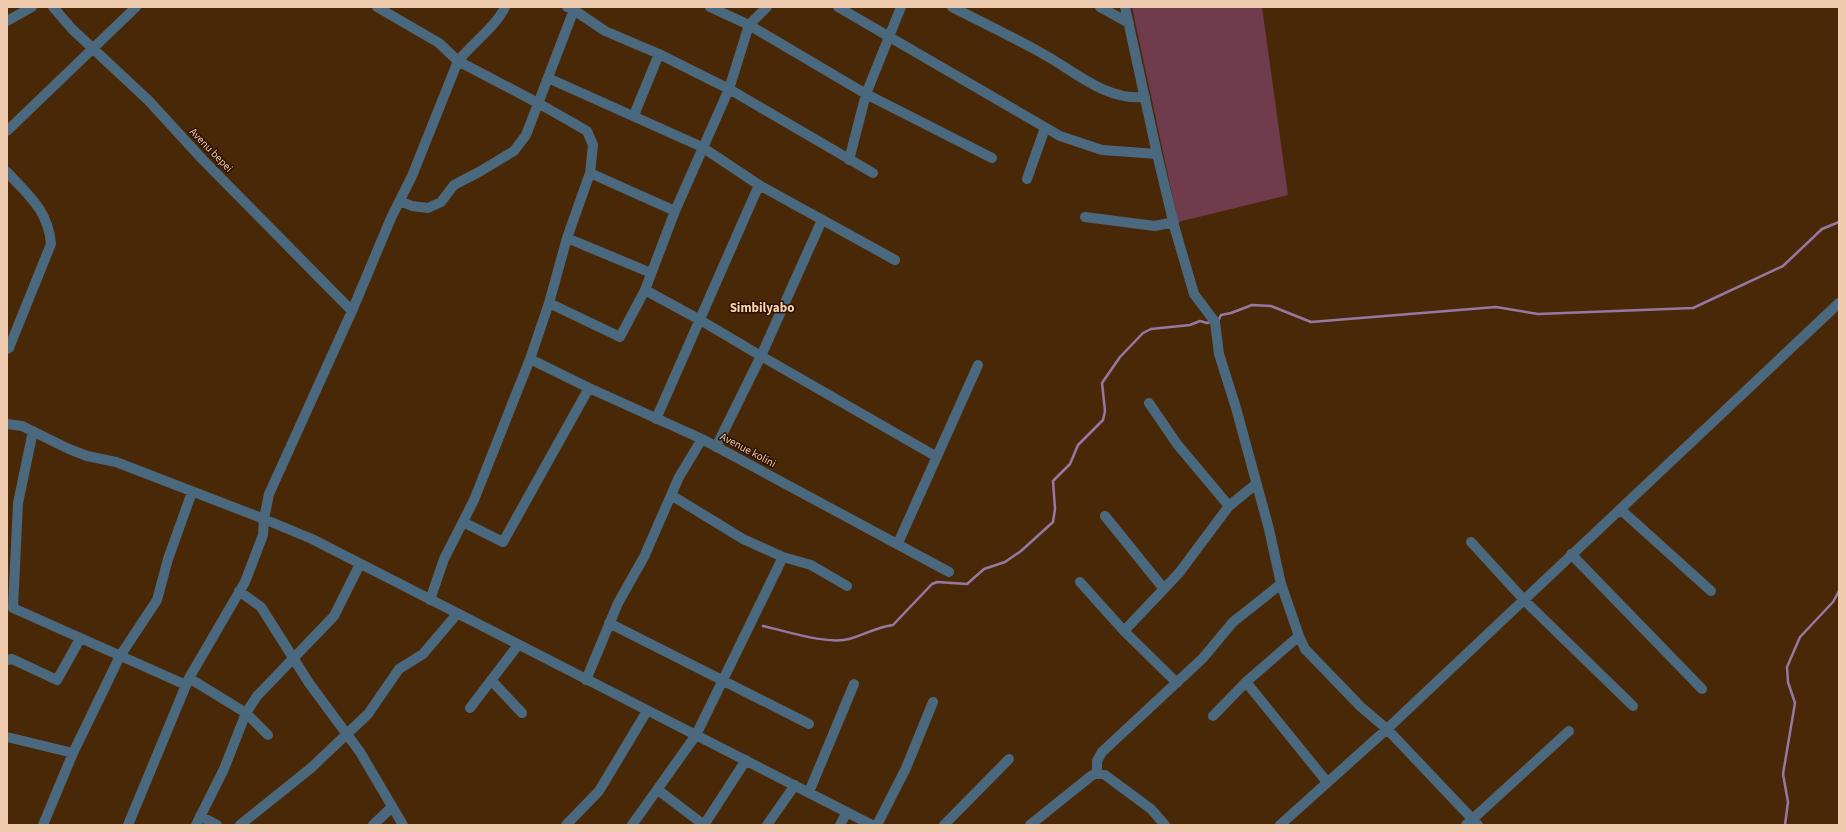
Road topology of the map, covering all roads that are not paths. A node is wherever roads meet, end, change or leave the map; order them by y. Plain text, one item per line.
1 (32, 7) edge
2 (53, 7) edge
3 (136, 7) edge
4 (377, 7) edge
5 (505, 7) edge
6 (710, 7) edge
7 (767, 7) edge
8 (838, 7) edge
9 (901, 7) edge
10 (952, 7) edge
11 (1100, 7) edge
12 (1125, 7) edge
13 (572, 8) edge
14 (7, 20) edge
15 (1129, 23) junction
16 (749, 24) junction
17 (890, 38) junction
18 (93, 48) junction
19 (660, 54) junction
20 (458, 61) junction
21 (548, 78) junction
22 (728, 89) junction
23 (866, 94) junction
24 (1145, 97) junction
25 (538, 103) junction
26 (634, 116) junction
27 (1045, 128) junction
28 (7, 131) edge
29 (702, 147) junction
30 (1157, 154) junction
31 (992, 158) dead end
32 (849, 160) junction
33 (7, 172) edge
34 (590, 173) junction
35 (873, 173) dead end
36 (1027, 179) dead end
37 (759, 185) junction
38 (400, 201) junction
39 (675, 210) junction
40 (1086, 217) dead end
41 (822, 220) junction
42 (1174, 222) junction
43 (567, 238) junction
44 (895, 260) dead end
45 (651, 273) junction
46 (645, 290) junction
47 (549, 303) junction
48 (1839, 303) edge
49 (352, 311) junction
50 (700, 320) junction
51 (7, 349) edge
52 (761, 356) junction
53 (530, 359) junction
54 (978, 365) dead end
55 (589, 388) junction
56 (1149, 403) dead end
57 (656, 418) junction
58 (7, 424) edge
59 (33, 431) junction
60 (702, 439) junction
61 (716, 447) junction
62 (937, 457) junction
63 (1256, 484) junction
64 (192, 492) junction
65 (671, 495) junction
66 (1230, 506) junction
67 (1620, 509) junction
68 (1105, 516) dead end
69 (264, 519) junction
70 (463, 522) junction
71 (1471, 542) dead end
72 (898, 543) junction
73 (1571, 554) junction
74 (783, 557) junction
75 (360, 564) junction
76 (950, 572) dead end
77 (1080, 582) dead end
78 (1281, 584) junction
79 (847, 586) dead end
80 (1164, 589) junction
81 (239, 591) junction
82 (1711, 591) dead end
83 (430, 600) junction
84 (1524, 600) junction
85 (457, 614) junction
86 (609, 623) junction
87 (1124, 631) junction
88 (1298, 636) junction
89 (80, 639) junction
90 (518, 645) junction
91 (120, 656) junction
92 (294, 658) junction
93 (7, 660) edge
94 (491, 680) junction
95 (586, 680) junction
96 (723, 680) junction
97 (188, 681) junction
98 (1246, 682) junction
99 (1177, 683) junction
100 (854, 684) dead end
101 (1702, 689) dead end
102 (933, 702) dead end
103 (1633, 706) dead end
104 (470, 708) dead end
105 (647, 711) junction
106 (246, 713) junction
107 (522, 713) dead end
108 (1213, 716) dead end
109 (809, 724) dead end
110 (1387, 728) junction
111 (1569, 731) dead end
112 (347, 733) junction
113 (268, 735) dead end
114 (696, 735) junction
115 (7, 737) edge
116 (73, 753) junction
117 (1008, 759) dead end
118 (746, 760) junction
119 (1097, 773) junction
120 (1327, 782) junction
121 (795, 785) junction
122 (658, 790) junction
123 (809, 792) junction
124 (392, 807) junction
125 (848, 812) junction
126 (198, 820) edge
127 (1473, 823) edge
128 (1285, 824) edge
129 (43, 825) edge
130 (128, 825) edge
131 (217, 825) edge
132 (240, 825) edge
133 (373, 825) edge
134 (403, 825) edge
135 (566, 825) edge
136 (632, 825) edge
137 (704, 825) edge
138 (767, 825) edge
139 (840, 825) edge
140 (872, 825) edge
141 (877, 825) edge
142 (944, 825) edge
143 (1030, 825) edge
144 (1165, 825) edge

1 - 14 street
2 - 18 street, Avenu bepei
3 - 18 street
4 - 20 street
5 - 20 street
6 - 16 street
7 - 16 street
8 - 17 street
9 - 17 street
10 - 24 street
11 - 15 street
12 - 15 street
13 - 19 street
13 - 21 street
15 - 24 street
16 - 22 street
16 - 23 street
17 - 23 street
17 - 27 street
18 - 28 street
18 - 49 street, Avenu bepei
19 - 22 street
19 - 26 street
20 - 25 street
20 - 38 street
21 - 25 street
21 - 26 street
22 - 29 street
22 - 32 street
23 - 31 street
23 - 32 street
24 - 30 street
25 - 34 street
25 - 38 street
26 - 29 street
27 - 30 street
27 - 36 street
29 - 37 street
29 - 39 street
30 - 42 street
32 - 35 street
33 - 51 street
34 - 39 street
34 - 43 street
37 - 41 street
37 - 50 street
38 - 49 street
39 - 45 street
40 - 42 street
41 - 44 street
41 - 52 street
42 - 63 street
43 - 45 street
43 - 47 street
45 - 46 street
46 - 47 street
46 - 50 street
47 - 53 street
48 - 67 street
49 - 69 street
50 - 52 street
50 - 57 street
52 - 61 street
52 - 62 street
53 - 55 street, Avenue kolini
53 - 70 street
54 - 62 street
55 - 57 street, Avenue kolini
55 - 70 street
56 - 66 street
57 - 60 street, Avenue kolini
58 - 59 street
59 - 64 street
59 - 89 street
60 - 61 street, Avenue kolini
60 - 65 street
61 - 72 street, Avenue kolini
62 - 72 street
63 - 66 street
63 - 78 street
64 - 69 street
64 - 91 street
65 - 74 street
65 - 86 street
66 - 80 street
67 - 73 street
67 - 82 street
68 - 80 street
69 - 75 street
69 - 81 street
70 - 83 street
71 - 84 street
72 - 76 street, Avenue kolini
73 - 84 street
73 - 101 street
74 - 79 street
74 - 96 street
75 - 83 street
75 - 92 street
77 - 87 street
78 - 88 street
78 - 99 street
80 - 87 street
81 - 92 street
81 - 97 street
83 - 85 street
84 - 103 street
84 - 110 street
85 - 90 street
85 - 112 street
86 - 95 street
86 - 96 street
87 - 99 street
88 - 98 street
88 - 110 street
89 - 91 street
89 - 93 street
90 - 94 street
90 - 95 street
91 - 97 street
91 - 116 street
92 - 106 street
92 - 112 street
94 - 104 street
94 - 107 street
95 - 105 street
96 - 109 street
96 - 114 street
97 - 106 street
97 - 130 street
98 - 108 street
98 - 120 street
99 - 119 street
100 - 123 street
102 - 141 street
105 - 114 street
105 - 135 street
106 - 113 street
106 - 126 street
110 - 120 street
110 - 127 street
111 - 127 street
112 - 124 street
112 - 132 street
114 - 118 street
114 - 122 street
115 - 116 street
116 - 129 street
117 - 142 street
118 - 121 street
118 - 137 street
119 - 143 street
119 - 144 street
120 - 128 street
121 - 123 street
121 - 138 street
122 - 136 street
122 - 137 street
123 - 125 street
124 - 133 street
124 - 134 street
125 - 139 street
125 - 140 street
126 - 131 street

